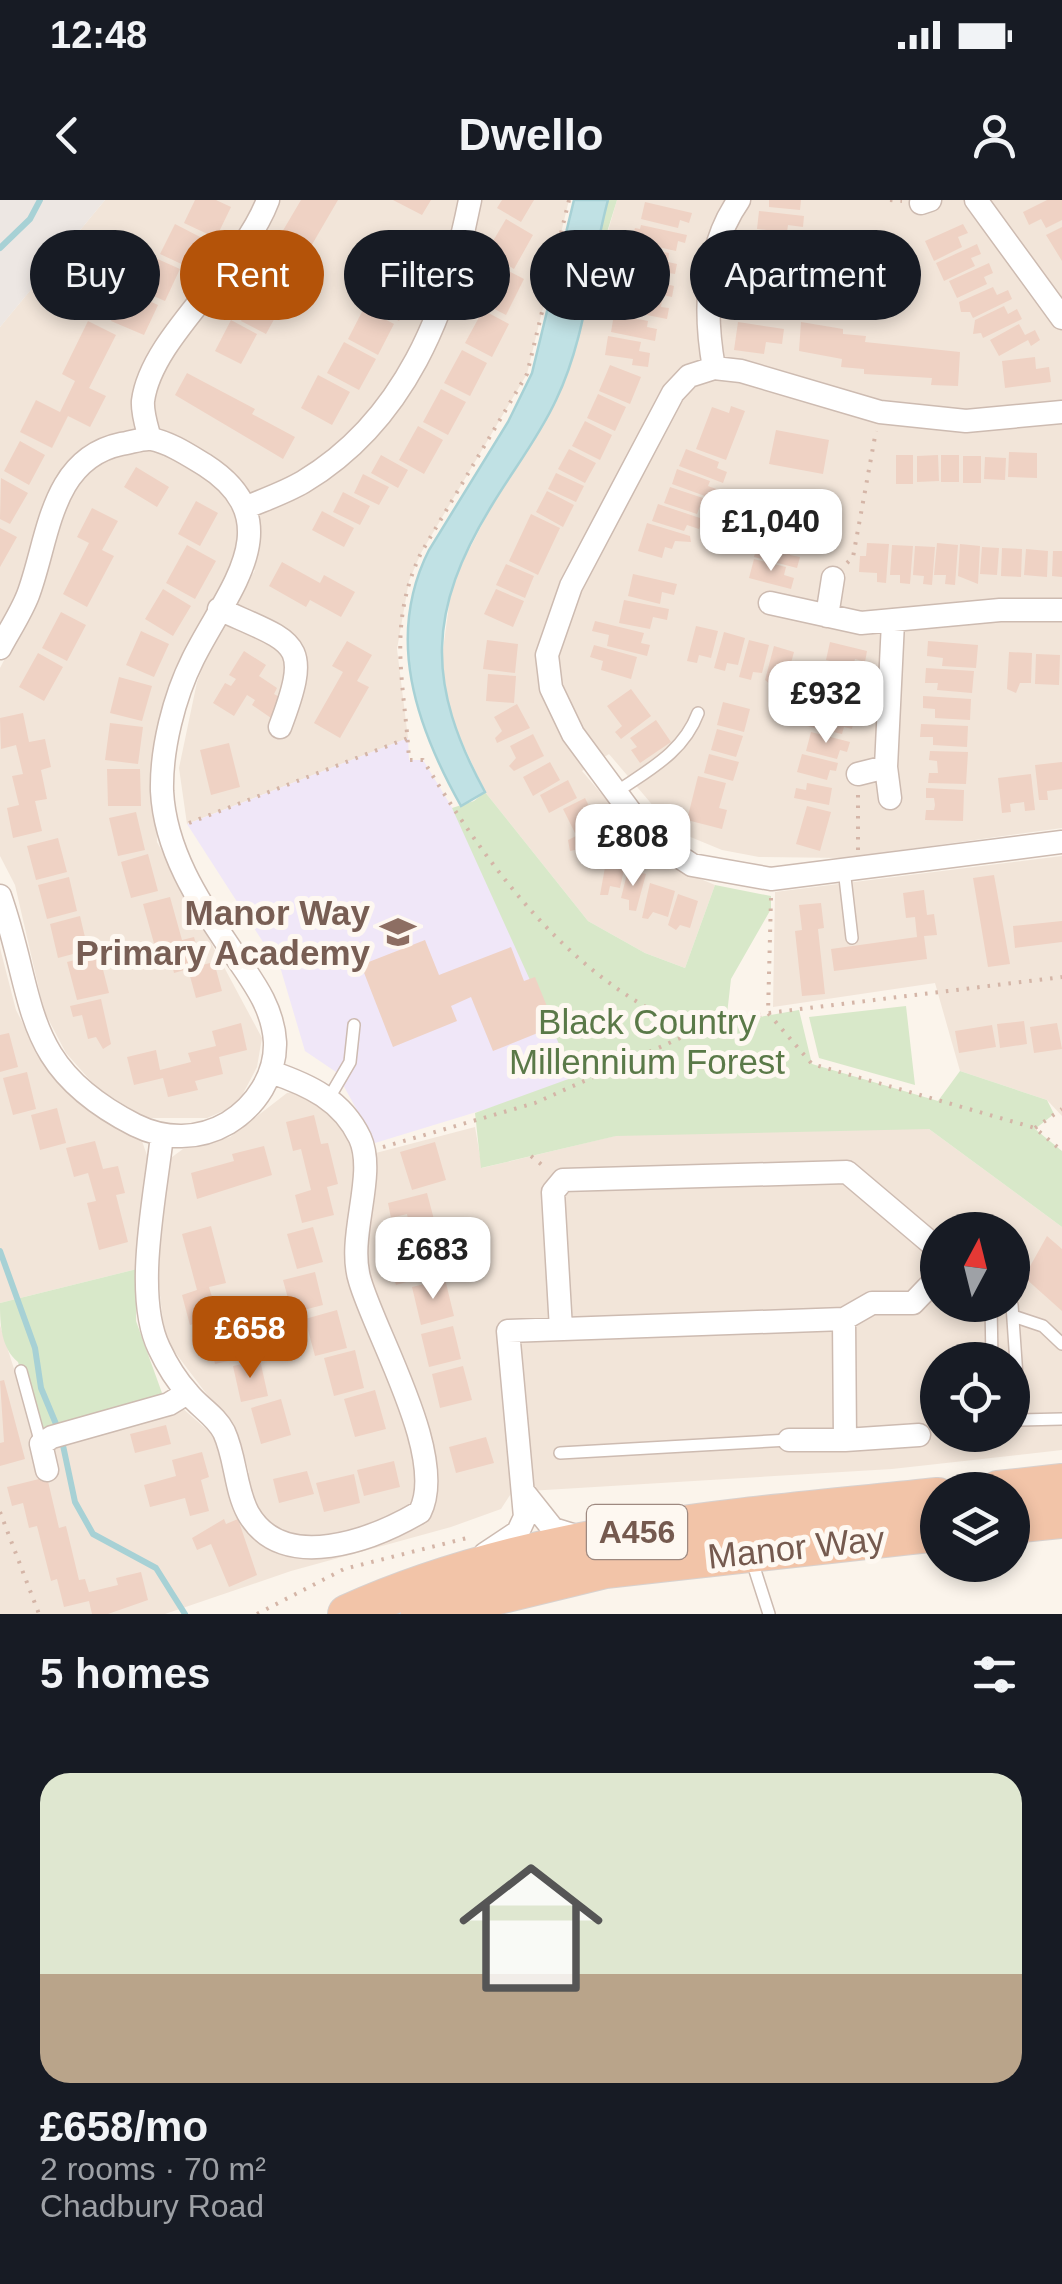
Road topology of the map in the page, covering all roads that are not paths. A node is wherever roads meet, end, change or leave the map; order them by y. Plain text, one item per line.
1 (268, 200) edge
2 (470, 200) edge
3 (739, 200) edge
4 (976, 200) edge
5 (1062, 318) edge
6 (714, 368) junction
7 (1062, 412) edge
8 (150, 438) junction
9 (247, 507) junction
10 (832, 578) road end
11 (770, 602) dead end
12 (220, 610) junction
13 (1062, 610) edge
14 (827, 616) junction
15 (893, 622) junction
16 (0, 648) edge
17 (698, 713) dead end
18 (280, 727) dead end
19 (886, 767) junction
20 (858, 774) road end
21 (615, 794) junction
22 (890, 798) dead end
23 (1062, 842) edge
24 (851, 868) junction
25 (0, 896) edge
26 (852, 938) dead end
27 (354, 1025) dead end
28 (271, 1072) junction
29 (329, 1098) junction
30 (162, 1135) junction
31 (920, 1234) edge
32 (920, 1296) edge
33 (844, 1319) junction
34 (1030, 1319) edge
35 (1013, 1322) edge
36 (561, 1329) junction
37 (1062, 1344) edge
38 (20, 1371) dead end
39 (188, 1393) junction
40 (1062, 1419) edge
41 (920, 1435) edge
42 (54, 1438) junction
43 (789, 1440) joint
44 (845, 1440) junction
45 (560, 1453) dead end
46 (1062, 1468) edge
47 (47, 1470) dead end
48 (1030, 1479) edge
49 (1062, 1483) edge
50 (1030, 1486) edge
51 (526, 1495) junction
52 (920, 1498) edge
53 (1062, 1518) edge
54 (1030, 1522) edge
55 (920, 1534) edge
56 (588, 1538) junction
57 (750, 1552) junction
58 (460, 1569) junction
59 (347, 1614) edge
60 (420, 1614) edge
61 (769, 1614) edge

1 - 8 street
2 - 9 street
3 - 6 street
4 - 5 street
6 - 7 street
6 - 21 street
8 - 9 street
8 - 16 street
9 - 12 street
10 - 14 street
11 - 14 street
12 - 18 street
12 - 28 street
13 - 15 street
14 - 15 street
15 - 19 street
17 - 21 lane
19 - 20 street
19 - 22 street
21 - 24 street
23 - 24 street
24 - 26 lane
25 - 30 street
27 - 29 lane
28 - 29 street
28 - 30 street
29 - 39 street
30 - 39 street
31 - 36 street
32 - 33 street
33 - 36 street
33 - 44 street
34 - 37 lane
35 - 40 lane
36 - 51 street
38 - 42 lane
39 - 42 street
41 - 44 street
42 - 47 street
43 - 44 street
43 - 45 lane
46 - 48 lane
49 - 50 highway
51 - 56 street
51 - 58 street
52 - 56 highway, Manor Way / A456
53 - 54 highway
55 - 57 highway, Manor Way / A456
56 - 58 highway, Manor Way / A456
57 - 60 highway, Manor Way / A456
57 - 61 lane
58 - 59 highway, Manor Way / A456

